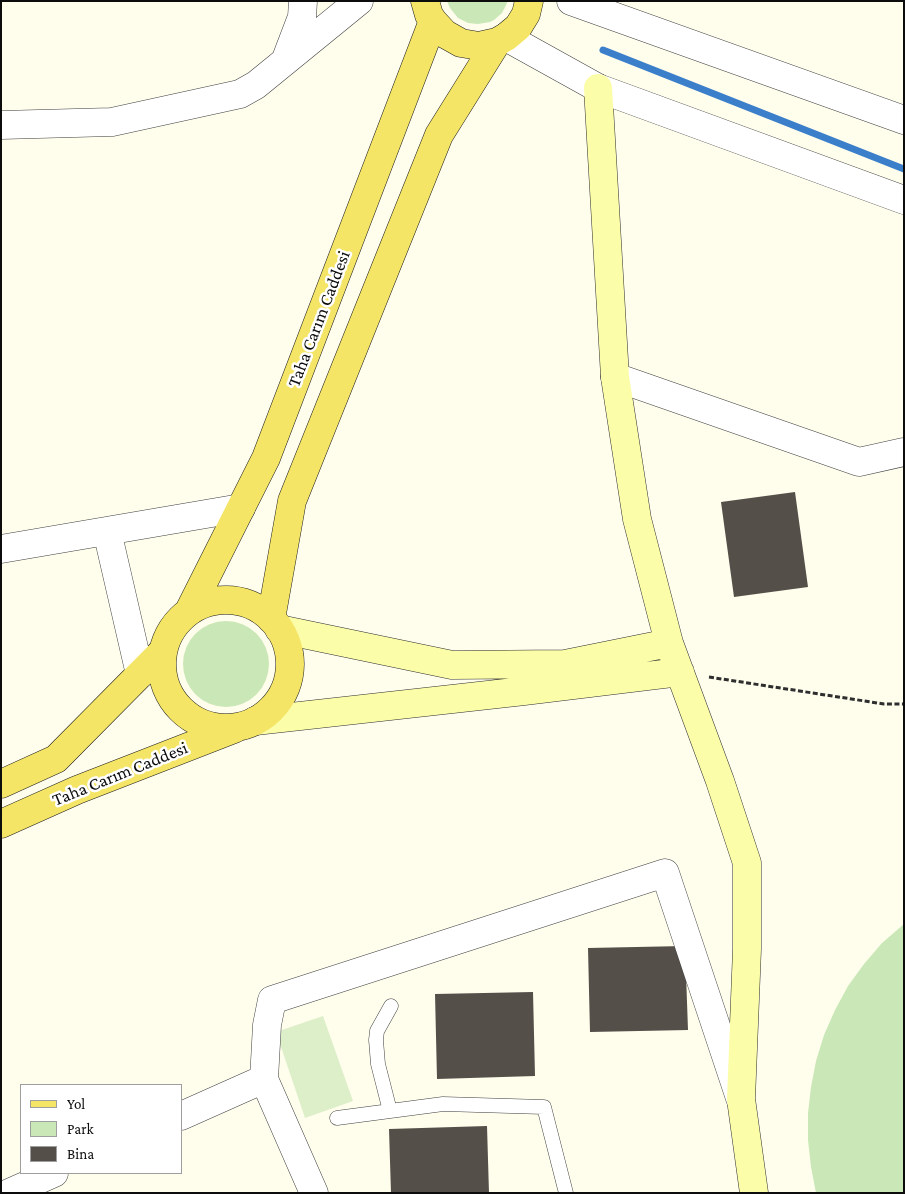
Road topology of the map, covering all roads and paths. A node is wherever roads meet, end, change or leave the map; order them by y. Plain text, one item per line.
1 (303, 1) edge
2 (359, 1) edge
3 (529, 1) edge
4 (571, 1) edge
5 (424, 10) edge
6 (502, 40) junction
7 (285, 62) junction
8 (598, 88) junction
9 (904, 120) edge
10 (1, 125) edge
11 (904, 200) edge
12 (615, 377) junction
13 (904, 452) edge
14 (240, 508) junction
15 (107, 531) junction
16 (1, 549) edge
17 (189, 611) junction
18 (275, 624) junction
19 (669, 643) junction
20 (163, 651) junction
21 (680, 672) junction
22 (140, 674) junction
23 (904, 704) edge
24 (247, 724) junction
25 (1, 784) edge
26 (1, 824) edge
27 (391, 1006) dead end
28 (264, 1078) junction
29 (741, 1099) junction
30 (390, 1111) junction
31 (182, 1116) edge
32 (337, 1118) dead end
33 (52, 1174) edge
34 (9, 1193) edge
35 (314, 1193) edge
36 (566, 1193) edge
37 (754, 1193) edge

1 - 7 street
2 - 7 street
3 - 6 main road
4 - 9 street
5 - 6 main road
5 - 14 main road, Taha Carım Caddesi
6 - 8 street
6 - 18 main road
7 - 10 street
8 - 11 street
8 - 12 street
12 - 13 street
12 - 19 street
14 - 15 street
14 - 17 main road, Taha Carım Caddesi
15 - 16 street
15 - 22 street
17 - 18 main road
17 - 20 main road
18 - 19 street
18 - 24 main road
19 - 21 street
20 - 22 main road
20 - 24 main road
21 - 23 path
21 - 24 street
21 - 29 street
22 - 25 main road
24 - 26 main road, Taha Carım Caddesi
27 - 30 lane
28 - 29 street
28 - 31 street
28 - 35 street
29 - 37 street
30 - 32 lane
30 - 36 lane
33 - 34 street

